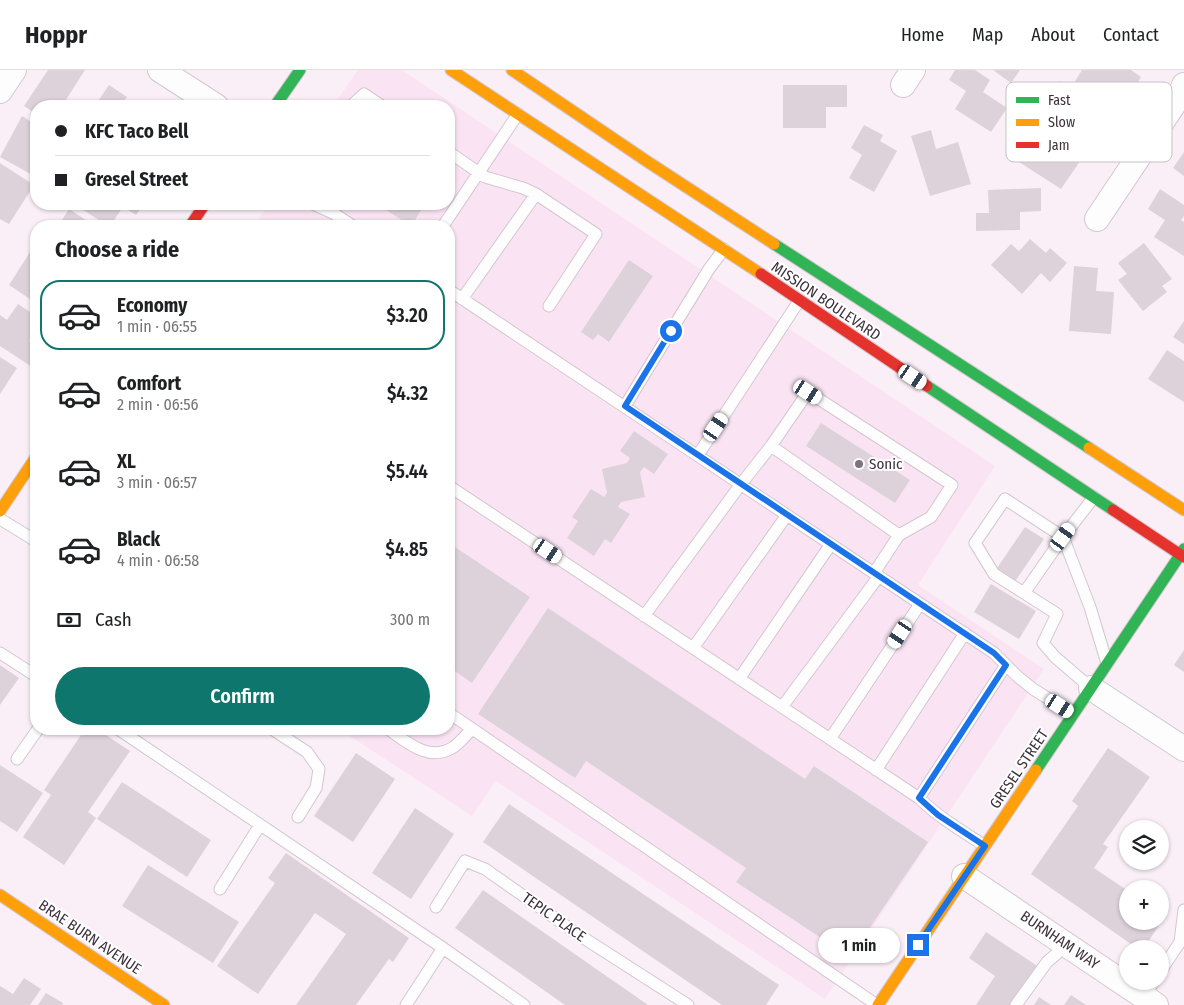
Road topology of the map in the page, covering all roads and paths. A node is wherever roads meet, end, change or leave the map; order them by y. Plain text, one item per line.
1 (14, 70) edge
2 (160, 70) edge
3 (300, 70) edge
4 (451, 70) edge
5 (512, 70) edge
6 (1184, 85) edge
7 (0, 91) edge
8 (207, 100) edge
9 (279, 100) edge
10 (358, 100) edge
11 (373, 100) edge
12 (1172, 107) edge
13 (518, 114) junction
14 (455, 156) edge
15 (1135, 162) edge
16 (479, 172) junction
17 (536, 194) junction
18 (455, 208) edge
19 (326, 210) edge
20 (1097, 219) dead end
21 (344, 220) edge
22 (724, 249) junction
23 (455, 294) edge
24 (462, 298) junction
25 (799, 301) junction
26 (549, 306) dead end
27 (625, 406) junction
28 (771, 446) junction
29 (698, 455) junction
30 (30, 466) edge
31 (25, 474) junction
32 (30, 477) edge
33 (741, 484) junction
34 (455, 490) edge
35 (1094, 498) junction
36 (1184, 510) edge
37 (0, 511) edge
38 (787, 515) junction
39 (0, 519) edge
40 (899, 535) junction
41 (1063, 537) junction
42 (30, 538) edge
43 (831, 544) junction
44 (1183, 554) edge
45 (877, 574) junction
46 (1024, 593) junction
47 (920, 604) junction
48 (644, 616) junction
49 (965, 633) junction
50 (693, 648) junction
51 (0, 652) edge
52 (1107, 663) junction
53 (1006, 665) junction
54 (30, 672) edge
55 (738, 679) junction
56 (1091, 688) junction
57 (782, 707) junction
58 (1074, 714) junction
59 (455, 717) edge
60 (472, 729) junction
61 (34, 735) edge
62 (127, 735) edge
63 (281, 735) edge
64 (397, 735) edge
65 (830, 740) junction
66 (1184, 749) edge
67 (17, 760) dead end
68 (876, 770) junction
69 (919, 798) junction
70 (298, 817) dead end
71 (260, 825) junction
72 (985, 846) junction
73 (964, 876) junction
74 (220, 889) dead end
75 (0, 895) edge
76 (436, 907) dead end
77 (1184, 910) edge
78 (1067, 945) junction
79 (443, 948) junction
80 (1169, 958) edge
81 (1151, 994) edge
82 (164, 1005) edge
83 (406, 1005) edge
84 (524, 1005) edge
85 (688, 1005) edge
86 (877, 1005) edge
87 (1016, 1005) edge

1 - 7 street
2 - 8 street
3 - 9 main road
4 - 13 main road, MISSION BOULEVARD
5 - 36 main road, MISSION BOULEVARD
6 - 12 street
10 - 11 lane
13 - 16 lane
13 - 22 main road, MISSION BOULEVARD
14 - 16 lane
15 - 20 street
16 - 17 lane
16 - 18 lane
17 - 24 lane
17 - 26 lane
19 - 21 lane
22 - 25 main road, MISSION BOULEVARD
22 - 27 lane
23 - 24 lane
24 - 27 lane
25 - 29 lane
25 - 35 main road, MISSION BOULEVARD
27 - 29 lane
28 - 33 lane
28 - 40 lane
28 - 40 lane
29 - 33 lane
30 - 31 main road
31 - 32 lane
31 - 37 main road
33 - 38 lane
33 - 48 lane
34 - 48 lane
35 - 41 lane
35 - 44 main road, MISSION BOULEVARD
38 - 43 lane
38 - 50 lane
39 - 42 lane
40 - 45 lane
41 - 46 lane
41 - 46 lane
41 - 52 lane
43 - 45 lane
43 - 55 lane
44 - 52 main road, GRESEL STREET
45 - 47 lane
45 - 57 lane
46 - 56 lane
47 - 49 lane
47 - 65 lane
48 - 50 lane
49 - 53 lane
49 - 68 lane
50 - 55 lane
51 - 54 lane
52 - 56 main road, GRESEL STREET
53 - 58 lane
53 - 69 lane
55 - 57 lane
56 - 58 main road, GRESEL STREET
56 - 66 street
57 - 65 lane
58 - 72 main road, GRESEL STREET
59 - 60 lane
60 - 64 lane
60 - 86 lane
61 - 67 lane
62 - 71 lane
63 - 70 lane
65 - 68 lane
68 - 69 lane
69 - 72 lane
71 - 74 lane
71 - 79 lane
72 - 73 main road, GRESEL STREET
73 - 78 street, BURNHAM WAY
73 - 86 main road, GRESEL STREET
75 - 82 main road, BRAE BURN AVENUE
76 - 85 lane, TEPIC PLACE
77 - 80 lane
78 - 81 street, BURNHAM WAY
78 - 87 lane
79 - 83 lane
79 - 84 lane

